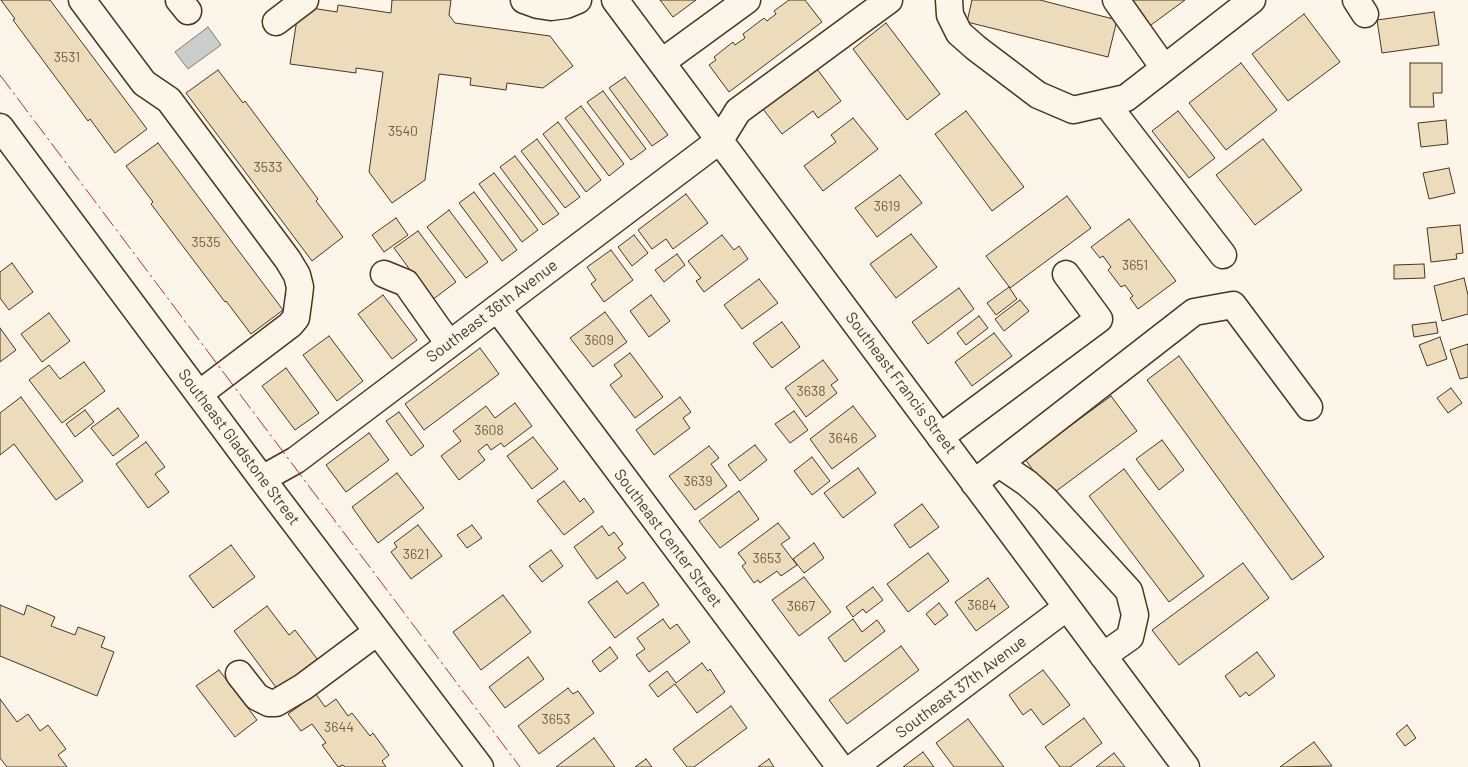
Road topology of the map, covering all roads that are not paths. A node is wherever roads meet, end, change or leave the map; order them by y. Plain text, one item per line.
1 (82, 0) edge
2 (304, 0) edge
3 (524, 0) edge
4 (578, 0) edge
5 (615, 0) edge
6 (747, 0) edge
7 (889, 0) edge
8 (950, 0) edge
9 (1116, 0) edge
10 (1252, 0) edge
11 (276, 22) dead end
12 (662, 62) junction
13 (1164, 68) junction
14 (1106, 103) junction
15 (0, 127) edge
16 (720, 140) junction
17 (1223, 255) dead end
18 (384, 274) dead end
19 (1066, 274) dead end
20 (497, 308) junction
21 (449, 344) junction
22 (199, 394) junction
23 (1309, 407) dead end
24 (940, 437) junction
25 (999, 464) junction
26 (262, 479) junction
27 (974, 483) junction
28 (1067, 607) junction
29 (377, 632) junction
30 (1104, 656) junction
31 (239, 674) dead end
32 (480, 767) edge
33 (840, 767) edge
34 (854, 767) edge
35 (1186, 767) edge

1 - 22 street
2 - 11 street
3 - 4 street
5 - 12 street, Southeast Francis Street
6 - 12 street
7 - 16 street
8 - 14 street
9 - 13 street
10 - 13 street
12 - 16 street, Southeast Francis Street
13 - 14 street
14 - 17 street
15 - 22 street, Southeast Gladstone Street
16 - 20 street, Southeast 36th Avenue
16 - 24 street, Southeast Francis Street
18 - 21 street
19 - 24 street
20 - 21 street, Southeast 36th Avenue
20 - 33 street, Southeast Center Street
21 - 26 street, Southeast 36th Avenue
22 - 26 street, Southeast Gladstone Street
23 - 25 street
24 - 27 street, Southeast Francis Street
25 - 27 street
25 - 30 street
26 - 29 street, Southeast Gladstone Street
27 - 28 street, Southeast Francis Street
28 - 30 street, Southeast Francis Street
28 - 34 street, Southeast 37th Avenue
29 - 31 street
29 - 32 street, Southeast Gladstone Street
30 - 35 street, Southeast Francis Street

